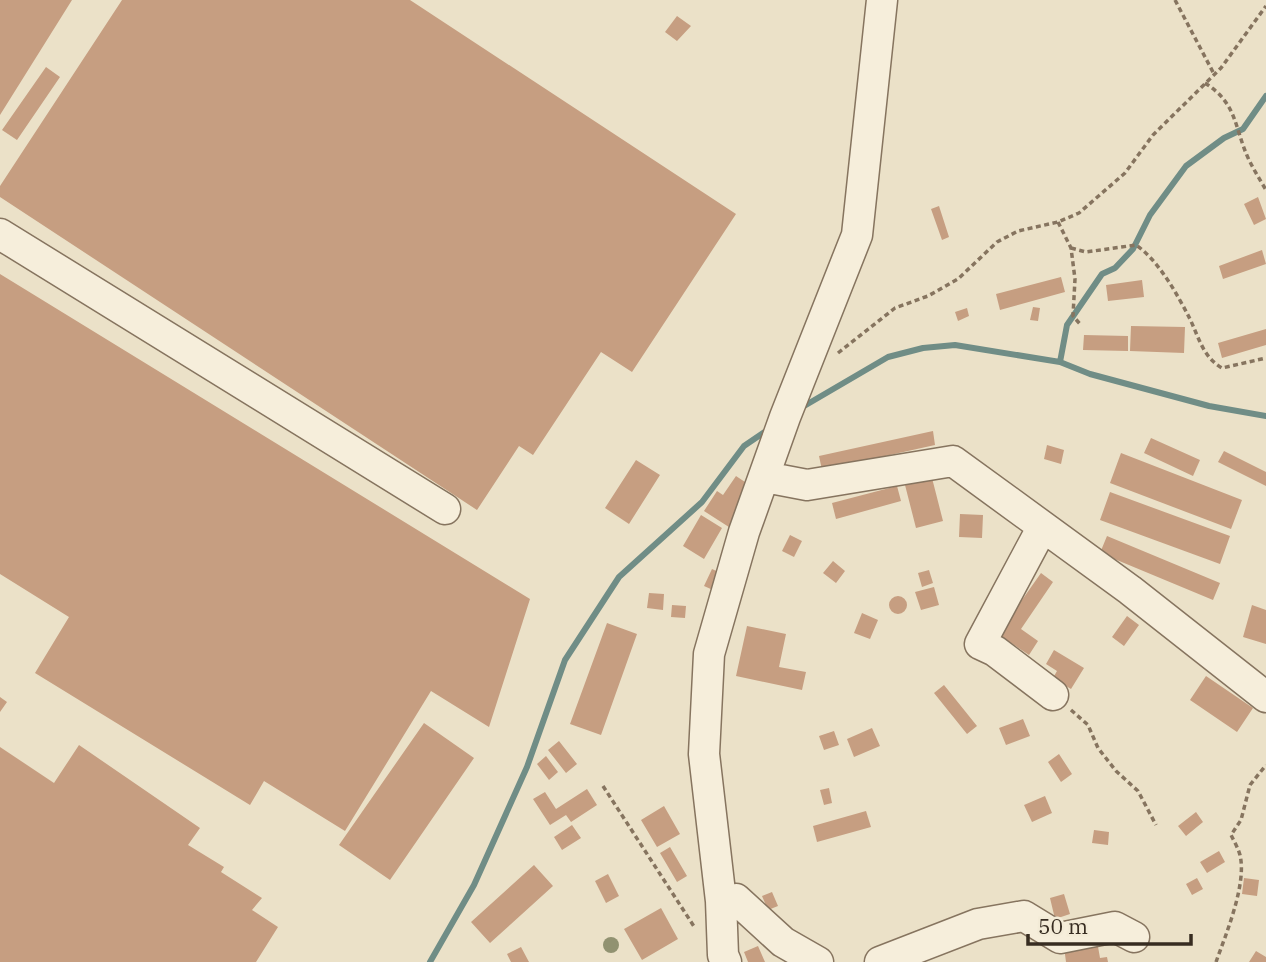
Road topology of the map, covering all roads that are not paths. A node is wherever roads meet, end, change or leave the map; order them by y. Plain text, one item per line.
1 (882, 0) edge
2 (0, 234) edge
3 (765, 477) junction
4 (444, 509) dead end
5 (1042, 528) junction
6 (1053, 695) road end
7 (1266, 697) edge
8 (721, 901) junction
9 (1134, 937) dead end
10 (715, 957) edge
11 (818, 962) edge
12 (880, 962) edge

1 - 3 street
2 - 4 street
3 - 5 street
3 - 8 street
5 - 6 street
5 - 7 street
8 - 10 street
8 - 11 street
9 - 12 street

